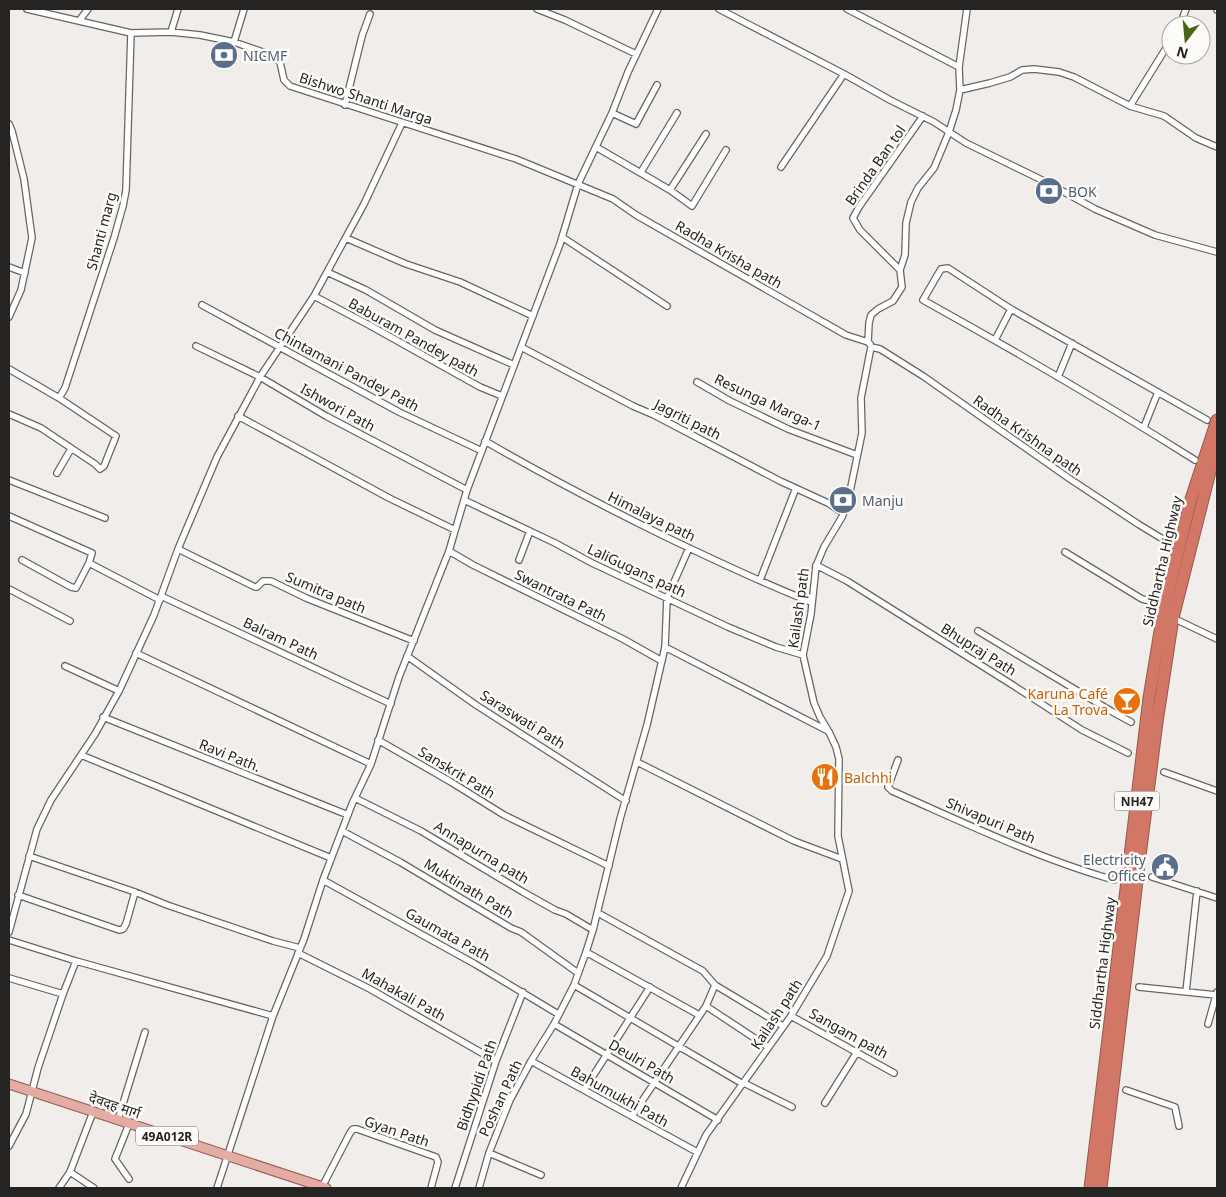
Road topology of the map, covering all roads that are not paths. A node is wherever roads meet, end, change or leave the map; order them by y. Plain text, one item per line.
1 (27, 9) edge
2 (88, 9) edge
3 (178, 9) edge
4 (244, 9) edge
5 (537, 9) edge
6 (658, 9) edge
7 (719, 9) edge
8 (847, 9) edge
9 (967, 9) edge
10 (370, 14) dead end
11 (79, 21) junction
12 (171, 32) junction
13 (131, 33) junction
14 (234, 42) junction
15 (636, 54) junction
16 (1161, 56) edge
17 (959, 67) junction
18 (844, 74) junction
19 (657, 85) dead end
20 (960, 90) junction
21 (345, 105) junction
22 (1130, 106) junction
23 (612, 113) junction
24 (677, 113) dead end
25 (924, 116) junction
26 (402, 123) junction
27 (9, 124) edge
28 (10, 131) edge
29 (949, 132) junction
30 (706, 134) dead end
31 (1217, 147) edge
32 (596, 148) junction
33 (726, 150) dead end
34 (781, 167) dead end
35 (641, 172) junction
36 (578, 184) junction
37 (670, 190) junction
38 (562, 237) junction
39 (346, 238) junction
40 (1217, 252) edge
41 (9, 267) edge
42 (900, 270) junction
43 (327, 272) junction
44 (25, 273) junction
45 (314, 296) junction
46 (202, 305) dead end
47 (667, 306) dead end
48 (1011, 309) junction
49 (9, 316) edge
50 (533, 316) junction
51 (995, 340) junction
52 (1072, 343) junction
53 (870, 344) junction
54 (196, 346) dead end
55 (521, 347) junction
56 (280, 349) junction
57 (514, 365) junction
58 (9, 369) edge
59 (260, 377) junction
60 (1058, 377) junction
61 (697, 382) dead end
62 (1158, 392) junction
63 (502, 396) junction
64 (59, 398) junction
65 (9, 414) edge
66 (238, 416) junction
67 (1212, 420) edge
68 (1144, 427) junction
69 (486, 441) junction
70 (1217, 442) edge
71 (71, 449) junction
72 (482, 451) junction
73 (858, 454) junction
74 (1195, 460) dead end
75 (57, 473) dead end
76 (9, 480) edge
77 (796, 488) junction
78 (467, 490) junction
79 (464, 500) junction
80 (843, 513) junction
81 (9, 516) edge
82 (105, 518) dead end
83 (455, 530) junction
84 (530, 531) junction
85 (1171, 544) dead end
86 (689, 548) junction
87 (178, 550) junction
88 (449, 551) junction
89 (1065, 552) dead end
90 (22, 560) dead end
91 (519, 560) dead end
92 (89, 563) junction
93 (816, 565) junction
94 (760, 580) junction
95 (9, 589) edge
96 (160, 598) junction
97 (667, 598) junction
98 (812, 602) junction
99 (1168, 615) junction
100 (70, 621) dead end
101 (978, 631) dead end
102 (1217, 639) edge
103 (414, 641) junction
104 (665, 647) junction
105 (136, 653) junction
106 (803, 655) junction
107 (407, 656) junction
108 (662, 661) junction
109 (65, 666) dead end
110 (119, 691) junction
111 (391, 704) junction
112 (103, 717) junction
113 (1131, 722) dead end
114 (829, 732) junction
115 (378, 740) junction
116 (1128, 753) dead end
117 (82, 755) junction
118 (898, 760) dead end
119 (637, 762) junction
120 (370, 764) junction
121 (1164, 772) dead end
122 (1217, 791) edge
123 (355, 798) junction
124 (626, 801) junction
125 (348, 815) junction
126 (342, 832) junction
127 (29, 856) junction
128 (331, 858) junction
129 (842, 859) junction
130 (610, 866) junction
131 (1152, 876) dead end
132 (323, 880) junction
133 (1114, 880) dead end
134 (1197, 891) junction
135 (135, 892) junction
136 (18, 895) junction
137 (1217, 898) edge
138 (598, 913) junction
139 (593, 930) junction
140 (9, 932) edge
141 (9, 940) edge
142 (299, 951) junction
143 (586, 952) junction
144 (76, 961) junction
145 (578, 974) junction
146 (9, 978) edge
147 (574, 985) junction
148 (715, 985) junction
149 (650, 987) junction
150 (1139, 988) dead end
151 (523, 992) junction
152 (1186, 992) junction
153 (1217, 993) edge
154 (63, 994) junction
155 (706, 1006) junction
156 (558, 1014) junction
157 (273, 1016) junction
158 (698, 1016) junction
159 (791, 1016) junction
160 (630, 1018) junction
161 (554, 1024) junction
162 (1208, 1024) dead end
163 (783, 1026) junction
164 (145, 1032) dead end
165 (678, 1046) junction
166 (768, 1047) junction
167 (857, 1052) junction
168 (607, 1055) junction
169 (532, 1060) junction
170 (496, 1061) junction
171 (894, 1073) dead end
172 (654, 1081) junction
173 (744, 1083) junction
174 (9, 1084) edge
175 (584, 1090) junction
176 (1126, 1090) dead end
177 (31, 1092) junction
178 (825, 1103) dead end
179 (792, 1107) dead end
180 (93, 1112) junction
181 (632, 1116) junction
182 (118, 1120) junction
183 (718, 1120) junction
184 (129, 1124) junction
185 (1179, 1126) dead end
186 (9, 1146) edge
187 (696, 1152) junction
188 (489, 1153) junction
189 (226, 1156) junction
190 (70, 1172) junction
191 (541, 1175) dead end
192 (129, 1179) dead end
193 (60, 1188) edge
194 (94, 1188) edge
195 (217, 1188) edge
196 (324, 1188) edge
197 (431, 1188) edge
198 (455, 1188) edge
199 (480, 1188) edge
200 (681, 1188) edge
201 (1090, 1188) edge
202 (1101, 1188) edge

1 - 11 street, Bishwo Shanti Marga
2 - 11 street
3 - 12 street
4 - 14 street
5 - 15 street
6 - 15 street
7 - 18 street
8 - 17 street
9 - 17 street
10 - 21 street
11 - 13 street, Bishwo Shanti Marga
12 - 13 street, Bishwo Shanti Marga
12 - 14 street, Bishwo Shanti Marga
13 - 64 street, Shanti marg
14 - 21 street, Bishwo Shanti Marga
15 - 23 street
16 - 22 street
17 - 20 street
18 - 25 street
18 - 34 street
19 - 23 street
20 - 22 street
20 - 29 street
21 - 26 street, Bishwo Shanti Marga
22 - 31 street
23 - 32 street
24 - 35 street
25 - 29 street
25 - 42 street, Brinda Ban tol
26 - 36 street, Bishwo Shanti Marga
26 - 39 street
27 - 28 street
28 - 44 street
29 - 40 street
29 - 42 street
30 - 37 street
32 - 35 street
32 - 36 street
33 - 37 street
35 - 37 street
36 - 38 street
36 - 53 street, Radha Krisha path
38 - 47 street
38 - 50 street
39 - 43 street
39 - 50 street
41 - 44 street
42 - 53 street, Kailash path
43 - 45 street
43 - 57 street
44 - 49 street
45 - 56 street
45 - 63 street, Baburam Pandey path
46 - 56 street, Chintamani Pandey Path
48 - 51 street
48 - 51 street
48 - 52 street
50 - 55 street
51 - 60 street
52 - 60 street
52 - 62 street
53 - 73 street, Kailash path
53 - 85 street, Radha Krishna path
54 - 59 street, Ishwori Path
55 - 57 street
55 - 77 street, Jagriti path
56 - 59 street
56 - 72 street, Chintamani Pandey Path
57 - 63 street
58 - 64 street
59 - 66 street
59 - 78 street, Ishwori Path
60 - 68 street
61 - 73 street, Resunga Marga-1
62 - 67 street
62 - 68 street
63 - 69 street
64 - 71 street
65 - 71 street
66 - 83 street
66 - 87 street
67 - 99 highway, Siddhartha Highway / NH47
68 - 74 street
69 - 72 street
69 - 86 street, Himalaya path
70 - 99 highway, Siddhartha Highway / NH47
71 - 75 street
72 - 78 street
73 - 80 street, Kailash path
76 - 82 street
77 - 80 street, Jagriti path
77 - 94 street
78 - 79 street
79 - 83 street
79 - 84 street, LaliGugans path
80 - 93 street, Kailash path
81 - 92 street
83 - 88 street
84 - 91 street
84 - 97 street, LaliGugans path
86 - 94 street, Himalaya path
86 - 97 street
87 - 96 street
87 - 103 street, Sumitra path
88 - 103 street
88 - 108 street, Swantrata Path
89 - 99 street
90 - 92 street
92 - 96 street, Balram Path
93 - 98 street, Kailash path
93 - 116 street, Bhupraj Path
94 - 98 street, Himalaya path
95 - 100 street
96 - 105 street
96 - 111 street, Balram Path
97 - 104 street, Poshan Path
97 - 106 street, LaliGugans path
98 - 106 street, Kailash path
99 - 102 street
99 - 201 highway, Siddhartha Highway / NH47
99 - 202 highway, Siddhartha Highway / NH47
101 - 113 street
103 - 107 street
104 - 108 street, Poshan Path
104 - 114 street
105 - 110 street
105 - 120 street
106 - 114 street, Kailash path
107 - 111 street
107 - 124 street, Saraswati Path
108 - 119 street, Poshan Path
109 - 110 street
110 - 112 street
111 - 115 street
112 - 117 street
112 - 125 street, Ravi Path.
114 - 129 street, Kailash path
115 - 120 street
115 - 130 street, Sanskrit Path
117 - 127 street
117 - 128 street
118 - 133 street, Shivapuri Path
119 - 124 street, Poshan Path
119 - 129 street
120 - 123 street
121 - 122 street
123 - 125 street
123 - 139 street, Annapurna path
124 - 130 street, Poshan Path
125 - 126 street
126 - 128 street
126 - 145 street, Muktinath Path
127 - 135 street, Mahakali Path
127 - 136 street
128 - 132 street
129 - 159 street, Kailash path
130 - 138 street, Poshan Path
131 - 134 street
132 - 142 street
132 - 151 street, Gaumata Path
134 - 137 street
134 - 152 street
135 - 136 street
135 - 142 street, Mahakali Path
136 - 140 street
138 - 139 street, Poshan Path
138 - 148 street
139 - 143 street, Poshan Path
141 - 144 street
142 - 157 street
142 - 170 street, Mahakali Path
143 - 145 street, Poshan Path
143 - 149 street
144 - 154 street
144 - 157 street
145 - 147 street, Poshan Path
146 - 154 street
147 - 156 street, Poshan Path
147 - 160 street
148 - 155 street
148 - 163 street
149 - 158 street
149 - 160 street
150 - 152 street
151 - 156 street, Gaumata Path
151 - 170 street, Bidhypidi Path
152 - 153 street
153 - 162 street
154 - 177 street
155 - 158 street
155 - 166 street
156 - 161 street, Poshan Path
157 - 189 street
158 - 165 street
159 - 163 street, Kailash path
159 - 167 street, Sangam path
160 - 165 street
160 - 168 street
161 - 168 street, Deulri Path
161 - 169 street, Poshan Path
163 - 166 street, Kailash path
164 - 182 street
165 - 172 street
165 - 173 street
166 - 173 street, Kailash path
167 - 171 street, Sangam path
167 - 178 street
168 - 172 street, Deulri Path
168 - 175 street
169 - 175 street, Bahumukhi Path
169 - 188 street, Poshan Path
170 - 198 street, Bidhypidi Path
172 - 181 street
172 - 183 street, Deulri Path
173 - 179 street
173 - 183 street, Kailash path
174 - 177 main road, देवदह मार्ग / 49A012R
175 - 181 street, Bahumukhi Path
176 - 185 street
177 - 180 main road, देवदह मार्ग / 49A012R
177 - 186 street
180 - 182 main road, देवदह मार्ग / 49A012R
180 - 190 street
181 - 187 street, Bahumukhi Path
182 - 184 main road, देवदह मार्ग / 49A012R
183 - 187 street, Kailash path
184 - 189 main road, देवदह मार्ग / 49A012R
184 - 192 street
187 - 200 street, Kailash path
188 - 191 street
188 - 199 street, Poshan Path
189 - 195 street
189 - 196 main road, देवदह मार्ग / 49A012R
190 - 193 street
190 - 194 street
196 - 197 street, Gyan Path

